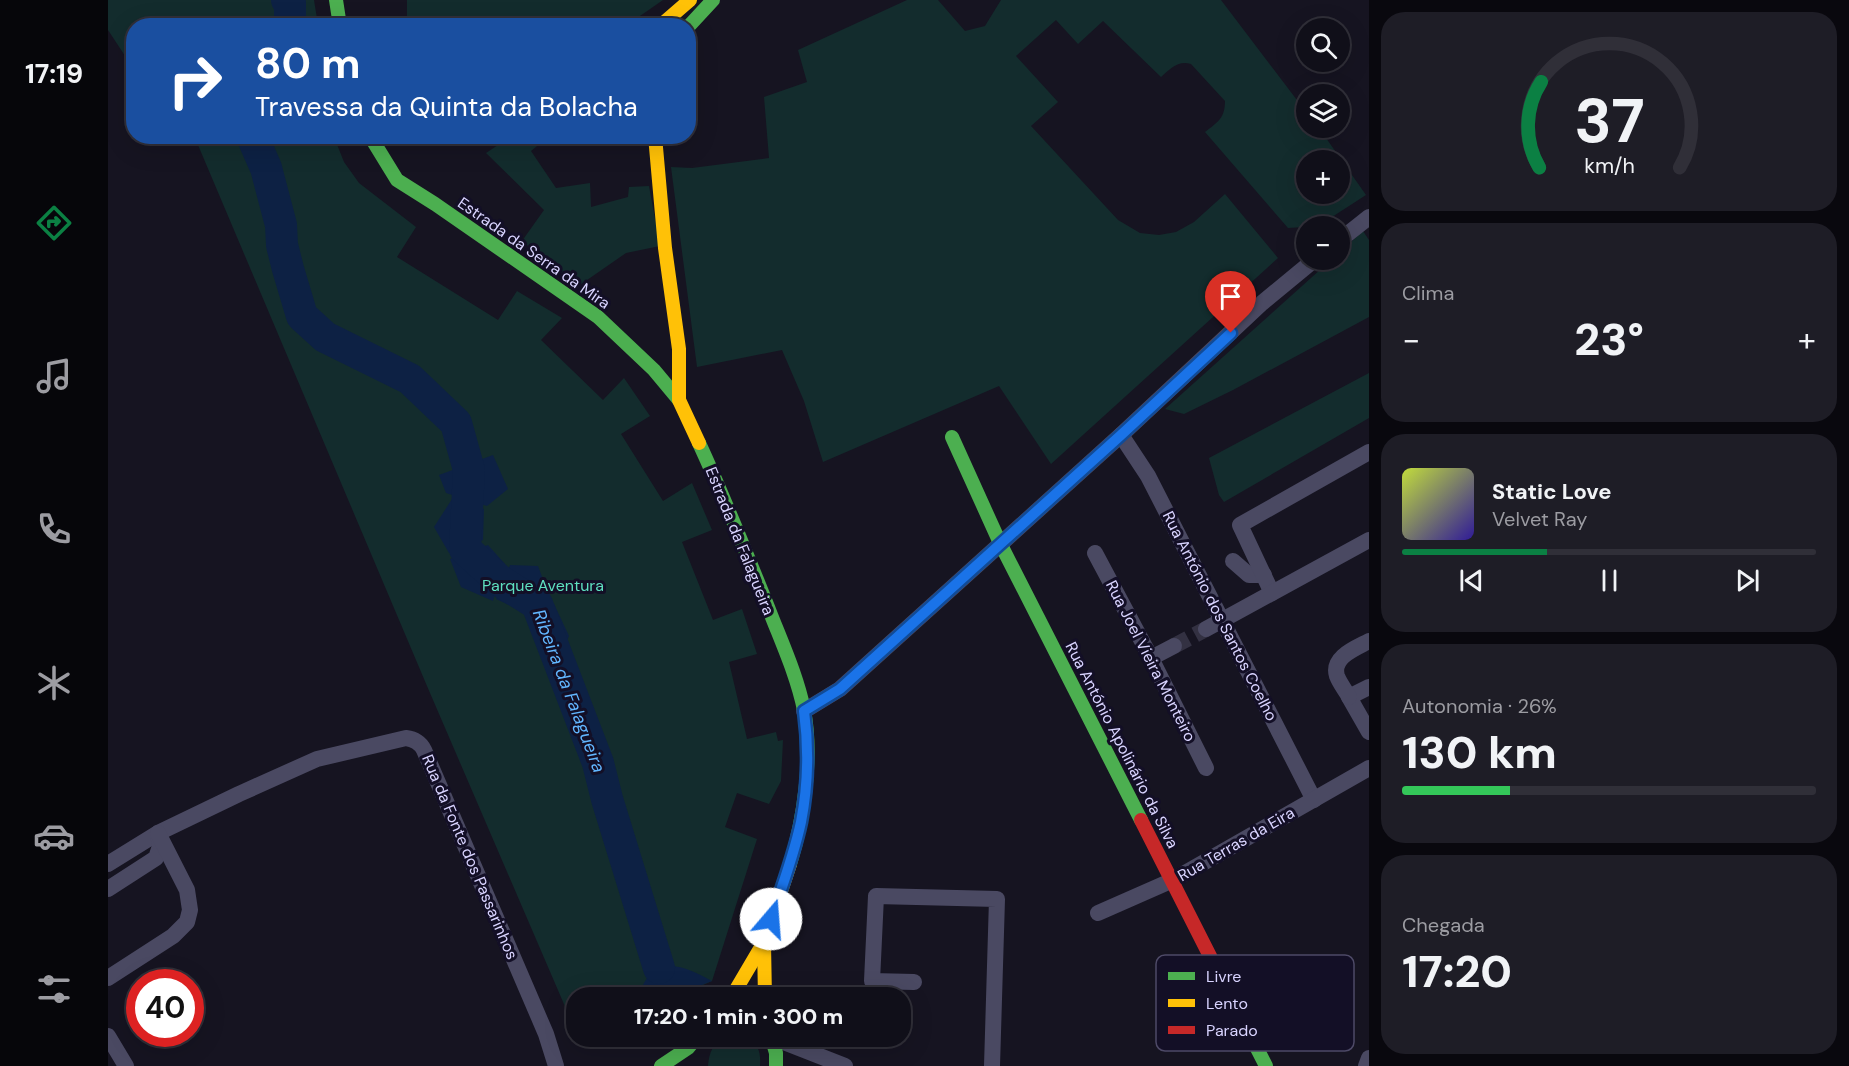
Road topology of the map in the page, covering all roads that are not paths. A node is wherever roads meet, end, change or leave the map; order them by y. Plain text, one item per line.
1 (336, 0) edge
2 (690, 0) edge
3 (713, 0) edge
4 (339, 18) edge
5 (672, 18) edge
6 (696, 18) edge
7 (378, 144) edge
8 (656, 144) edge
9 (1369, 217) edge
10 (1350, 232) edge
11 (1302, 270) edge
12 (679, 400) junction
13 (1121, 435) junction
14 (952, 437) dead end
15 (1369, 452) edge
16 (1369, 540) edge
17 (1000, 543) junction
18 (1095, 553) dead end
19 (1233, 561) dead end
20 (1264, 575) junction
21 (1272, 593) junction
22 (1222, 620) junction
23 (1206, 629) tunnel mouth
24 (1369, 641) edge
25 (1174, 646) tunnel mouth
26 (1151, 658) junction
27 (1369, 687) edge
28 (1349, 697) junction
29 (804, 711) junction
30 (1369, 732) edge
31 (1206, 768) dead end
32 (1369, 768) edge
33 (1314, 800) junction
34 (158, 833) junction
35 (108, 864) edge
36 (1173, 880) junction
37 (108, 889) edge
38 (1098, 913) dead end
39 (764, 942) junction
40 (1210, 955) edge
41 (108, 978) edge
42 (914, 982) dead end
43 (737, 987) edge
44 (765, 987) edge
45 (108, 1036) edge
46 (689, 1047) edge
47 (694, 1047) edge
48 (774, 1047) edge
49 (797, 1047) edge
50 (1258, 1051) edge
51 (1369, 1058) edge
52 (126, 1066) edge
53 (556, 1066) edge
54 (661, 1066) edge
55 (693, 1066) edge
56 (776, 1066) edge
57 (845, 1066) edge
58 (992, 1066) edge
59 (1266, 1066) edge
60 (1366, 1066) edge

1 - 4 street
2 - 5 street
3 - 6 street
7 - 12 street, Estrada da Serra da Mira
8 - 12 street, Estrada da Falagueira
9 - 10 street
11 - 13 street
12 - 29 street, Estrada da Falagueira
13 - 17 street
13 - 22 street, Rua António dos Santos Coelho
14 - 17 street, Rua António Apolinário da Silva
15 - 20 street
16 - 21 street
17 - 29 street
17 - 36 street, Rua António Apolinário da Silva
18 - 26 street, Rua Joel Vieira Monteiro
19 - 20 street
20 - 21 street
21 - 22 street
22 - 23 street
22 - 33 street, Rua António dos Santos Coelho
24 - 28 street
25 - 26 street
26 - 31 street, Rua Joel Vieira Monteiro
27 - 28 street
28 - 30 street
29 - 39 street, Estrada da Falagueira
32 - 33 street, Rua Terras da Eira
33 - 36 street, Rua Terras da Eira
34 - 35 street, Rua da Fonte dos Passarinhos
34 - 37 street
34 - 41 street
34 - 53 street, Rua da Fonte dos Passarinhos
36 - 38 street, Rua Terras da Eira
36 - 40 street, Rua António Apolinário da Silva
39 - 43 street, Estrada da Falagueira
39 - 44 street, Estrada da Falagueira
42 - 58 street
45 - 52 street
46 - 54 street
47 - 55 street
48 - 56 street
49 - 57 street
50 - 59 street, Rua António Apolinário da Silva
51 - 60 street

